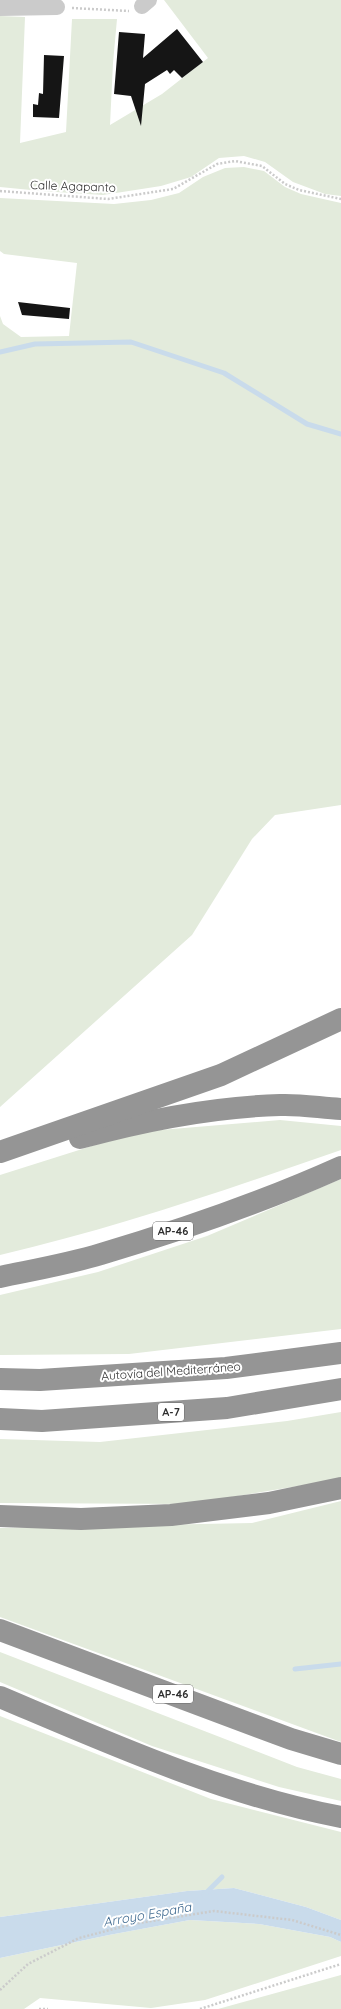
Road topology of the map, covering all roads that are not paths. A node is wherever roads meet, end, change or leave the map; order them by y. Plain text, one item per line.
1 (57, 7) road end
2 (0, 8) edge
3 (341, 1019) edge
4 (341, 1109) edge
5 (0, 1152) edge
6 (0, 1158) edge
7 (341, 1167) edge
8 (0, 1277) edge
9 (341, 1353) edge
10 (0, 1379) edge
11 (341, 1390) edge
12 (0, 1419) edge
13 (341, 1488) edge
14 (0, 1516) edge
15 (0, 1630) edge
16 (0, 1697) edge
17 (341, 1754) edge
18 (341, 1817) edge

1 - 2 street
3 - 5 highway
4 - 6 highway
7 - 8 highway, AP-46
9 - 10 highway, Autovía del Mediterráneo
11 - 12 highway, A-7
13 - 14 highway
15 - 17 highway, AP-46
16 - 18 highway

